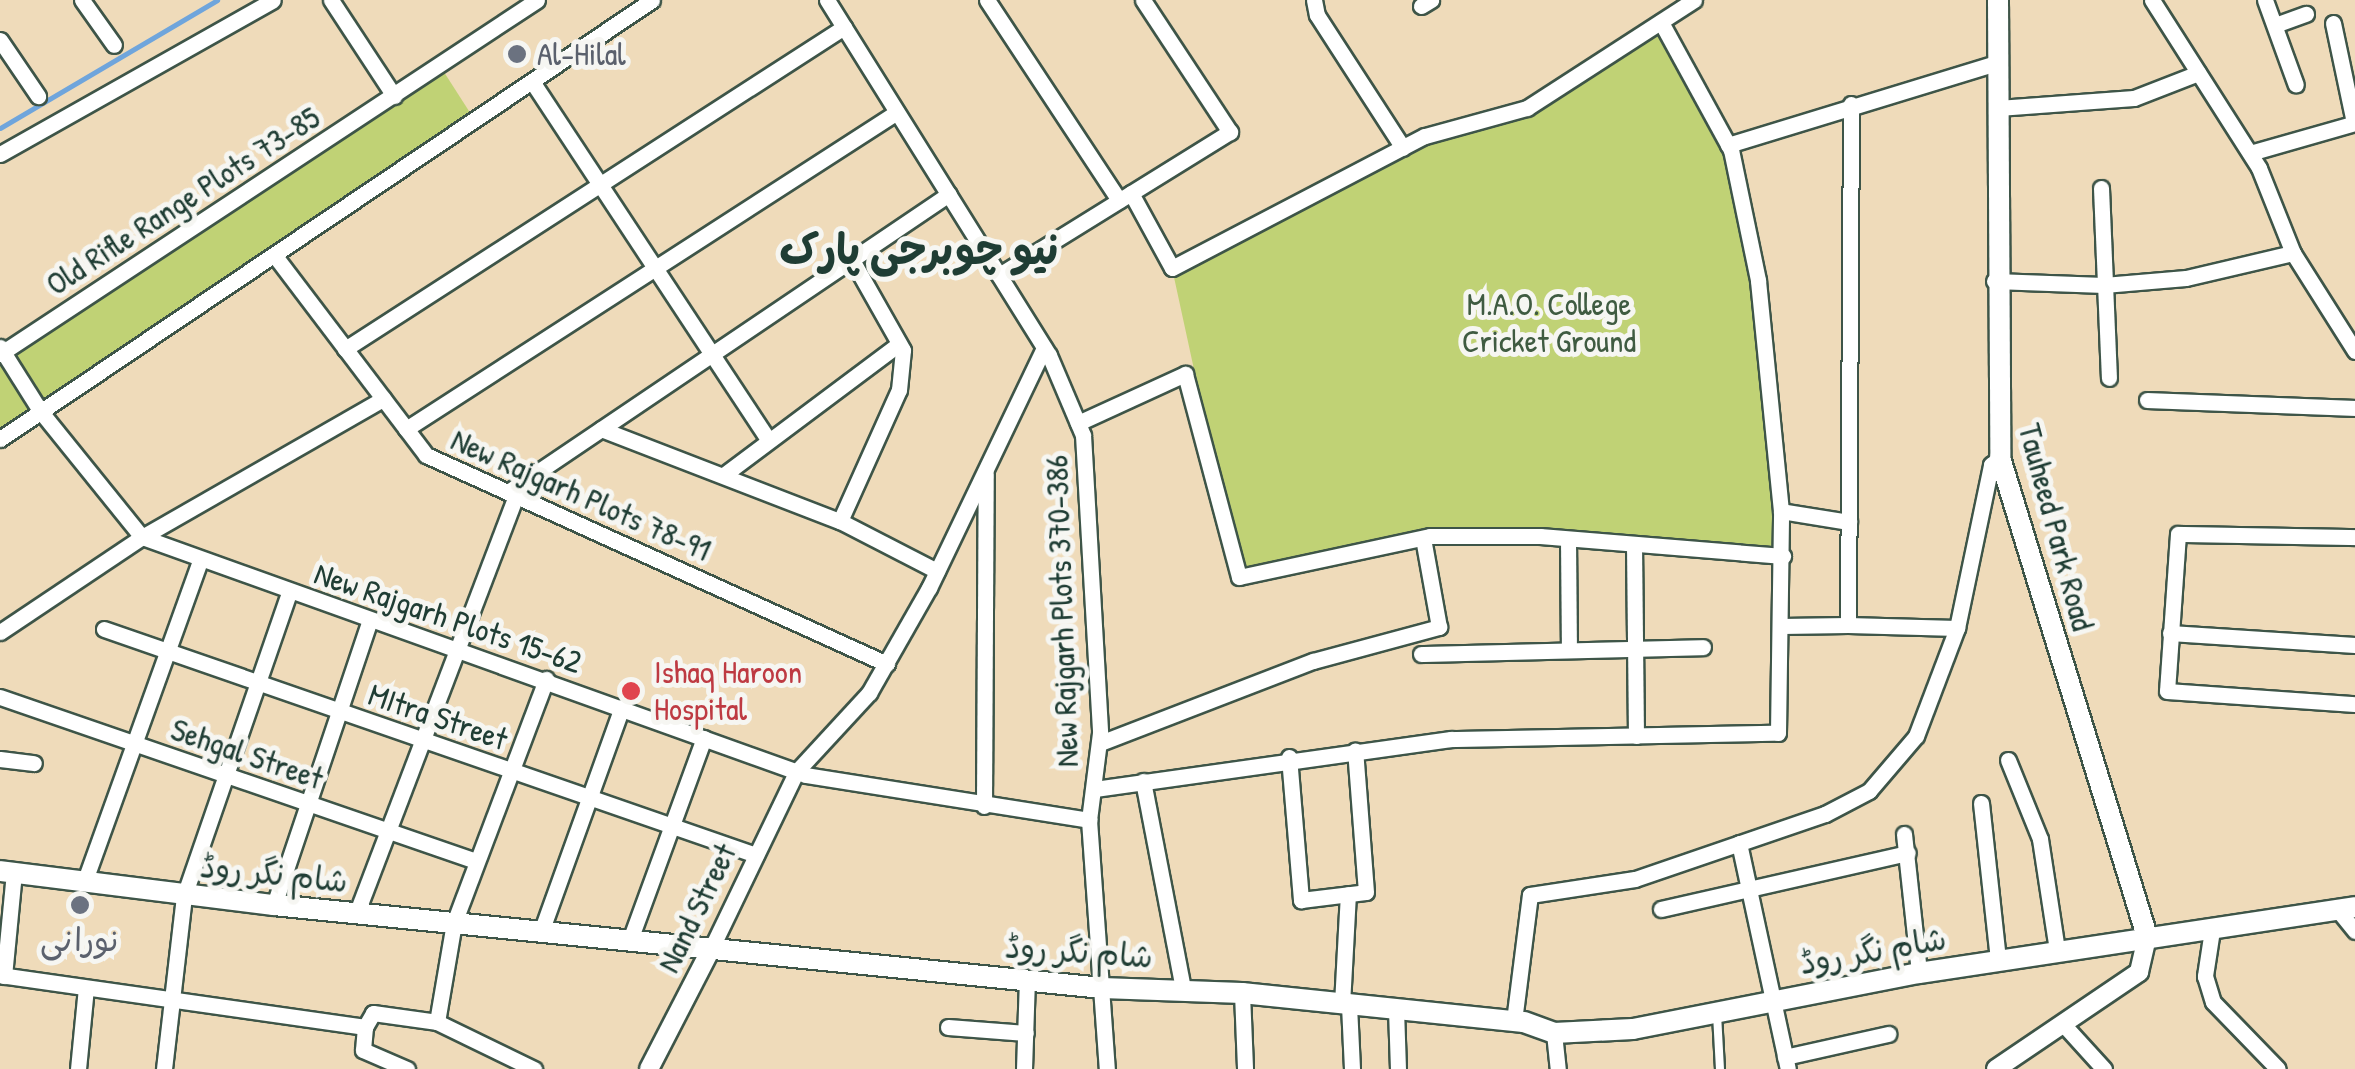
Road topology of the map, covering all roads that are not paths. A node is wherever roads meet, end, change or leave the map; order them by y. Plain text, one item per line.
1 (82, 0) edge
2 (273, 0) edge
3 (331, 0) edge
4 (537, 0) edge
5 (652, 0) edge
6 (827, 0) edge
7 (986, 0) edge
8 (1143, 0) edge
9 (1694, 0) edge
10 (1998, 0) edge
11 (2152, 0) edge
12 (2266, 0) edge
13 (1315, 1) edge
14 (2306, 14) dead end
15 (1661, 22) junction
16 (2333, 23) dead end
17 (2274, 24) junction
18 (844, 27) junction
19 (0, 40) edge
20 (114, 45) dead end
21 (6, 60) edge
22 (1998, 62) junction
23 (2198, 73) junction
24 (533, 83) junction
25 (2296, 85) dead end
26 (38, 96) dead end
27 (394, 96) junction
28 (1851, 104) junction
29 (1998, 108) junction
30 (897, 112) junction
31 (2355, 123) edge
32 (1728, 145) junction
33 (1403, 148) junction
34 (0, 154) edge
35 (2250, 154) junction
36 (598, 185) junction
37 (2101, 188) dead end
38 (949, 194) junction
39 (1125, 196) junction
40 (2293, 253) junction
41 (275, 256) junction
42 (852, 260) junction
43 (653, 265) junction
44 (999, 275) junction
45 (1994, 281) junction
46 (2104, 285) junction
47 (899, 344) junction
48 (2353, 346) edge
49 (1044, 348) junction
50 (345, 349) junction
51 (1, 351) edge
52 (710, 353) junction
53 (2108, 378) dead end
54 (383, 398) junction
55 (2147, 400) dead end
56 (2355, 408) edge
57 (41, 412) junction
58 (1078, 423) junction
59 (406, 429) junction
60 (601, 429) junction
61 (766, 437) junction
62 (0, 439) edge
63 (2000, 458) junction
64 (986, 470) junction
65 (725, 474) junction
66 (512, 494) junction
67 (1781, 511) junction
68 (840, 521) junction
69 (1849, 522) junction
70 (142, 537) junction
71 (1424, 538) junction
72 (2355, 538) edge
73 (1568, 539) junction
74 (1634, 544) junction
75 (1783, 556) junction
76 (200, 560) junction
77 (937, 572) junction
78 (289, 592) junction
79 (370, 620) junction
80 (1848, 625) junction
81 (1781, 626) junction
82 (1957, 628) junction
83 (104, 629) dead end
84 (0, 632) edge
85 (2170, 633) junction
86 (2355, 645) edge
87 (1635, 647) junction
88 (1703, 647) dead end
89 (1570, 649) junction
90 (458, 650) junction
91 (168, 651) junction
92 (1420, 654) dead end
93 (886, 664) junction
94 (546, 679) junction
95 (257, 683) junction
96 (0, 698) edge
97 (2355, 704) edge
98 (622, 707) junction
99 (339, 711) junction
100 (1636, 736) junction
101 (704, 738) junction
102 (423, 740) junction
103 (1100, 742) junction
104 (135, 744) junction
105 (1355, 750) junction
106 (1289, 757) junction
107 (0, 758) edge
108 (2008, 760) dead end
109 (34, 763) dead end
110 (511, 771) junction
111 (796, 772) junction
112 (225, 776) junction
113 (1142, 781) junction
114 (1095, 789) junction
115 (589, 798) junction
116 (1981, 803) dead end
117 (308, 804) junction
118 (984, 806) junction
119 (1089, 820) junction
120 (671, 826) junction
121 (389, 832) junction
122 (1904, 834) dead end
123 (1739, 844) junction
124 (1908, 854) junction
125 (756, 855) junction
126 (476, 861) junction
127 (7, 872) edge
128 (84, 883) junction
129 (1749, 889) junction
130 (1348, 894) junction
131 (184, 896) junction
132 (274, 906) junction
133 (1661, 909) dead end
134 (2347, 909) edge
135 (357, 912) junction
136 (454, 923) junction
137 (2212, 930) junction
138 (2355, 931) edge
139 (541, 932) junction
140 (2147, 936) junction
141 (630, 940) junction
142 (711, 949) junction
143 (2057, 950) junction
144 (1998, 960) junction
145 (1920, 972) junction
146 (2, 976) edge
147 (1027, 978) junction
148 (86, 988) junction
149 (1102, 988) junction
150 (1183, 989) junction
151 (1242, 993) junction
152 (1775, 999) junction
153 (171, 1001) junction
154 (1346, 1004) junction
155 (1716, 1008) junction
156 (1396, 1009) junction
157 (1514, 1021) junction
158 (437, 1022) junction
159 (2062, 1024) junction
160 (365, 1027) junction
161 (948, 1027) dead end
162 (1026, 1033) junction
163 (1554, 1033) junction
164 (1888, 1034) dead end
165 (1786, 1063) edge
166 (78, 1069) edge
167 (164, 1069) edge
168 (407, 1069) edge
169 (534, 1069) edge
170 (650, 1069) edge
171 (1024, 1069) edge
172 (1107, 1069) edge
173 (1245, 1069) edge
174 (1352, 1069) edge
175 (1398, 1069) edge
176 (1558, 1069) edge
177 (1720, 1069) edge
178 (1996, 1069) edge
179 (2104, 1069) edge
180 (2278, 1069) edge

1 - 20 street
2 - 34 street
3 - 27 street
4 - 27 street, Old Rifle Range Plots 73-85
5 - 24 street
6 - 18 street, New Rajgarh Plots 370-386
7 - 39 street
8 - 39 street
9 - 15 street
10 - 22 main road, Tauheed Park Road
11 - 23 street
12 - 17 street
13 - 33 street
14 - 17 street
15 - 32 street
15 - 33 street
16 - 31 street
17 - 25 street
18 - 30 street, New Rajgarh Plots 370-386
18 - 36 street
19 - 21 street
21 - 26 street
22 - 28 street
22 - 29 main road, Tauheed Park Road
23 - 29 street
23 - 35 street
24 - 36 street
24 - 41 street
27 - 51 street, Old Rifle Range Plots 73-85
28 - 32 street
28 - 69 street
29 - 45 main road, Tauheed Park Road
30 - 38 street, New Rajgarh Plots 370-386
30 - 43 street
31 - 35 street
32 - 67 street
33 - 39 street
35 - 40 street
36 - 43 street
36 - 50 street
37 - 46 street
38 - 42 street
38 - 44 street, New Rajgarh Plots 370-386
39 - 44 street
40 - 46 street
40 - 48 street
41 - 50 street, New Rajgarh Plots 78-91
41 - 57 street
42 - 47 street
42 - 52 street
43 - 52 street
43 - 59 street
44 - 49 street, New Rajgarh Plots 370-386
45 - 46 street
45 - 63 main road, Tauheed Park Road
46 - 53 street
47 - 61 street
47 - 68 street
49 - 58 street, New Rajgarh Plots 370-386
49 - 64 street, Nand Street
50 - 54 street, New Rajgarh Plots 78-91
51 - 57 street
52 - 60 street
52 - 61 street
54 - 59 street, New Rajgarh Plots 78-91
54 - 70 street
55 - 56 street
57 - 62 street
57 - 70 street
58 - 71 street
58 - 103 street, New Rajgarh Plots 370-386
59 - 66 street, New Rajgarh Plots 78-91
60 - 65 street
60 - 66 street
61 - 65 street
63 - 82 street
63 - 140 main road, Tauheed Park Road
64 - 77 street, Nand Street
64 - 118 street
65 - 68 street
66 - 90 street
66 - 93 street, New Rajgarh Plots 78-91
67 - 69 street
67 - 75 street
68 - 77 street
69 - 80 street
70 - 76 street, New Rajgarh Plots 15-62
70 - 84 street
71 - 73 street
71 - 103 street
72 - 85 street
73 - 74 street
73 - 89 street
74 - 75 street
74 - 87 street
75 - 81 street
76 - 78 street, New Rajgarh Plots 15-62
76 - 91 street
77 - 93 street, Nand Street
78 - 79 street, New Rajgarh Plots 15-62
78 - 95 street
79 - 90 street, New Rajgarh Plots 15-62
79 - 99 street
80 - 81 street
80 - 82 street
81 - 100 street
82 - 123 street
83 - 91 street, MItra Street
85 - 86 street
85 - 97 street
87 - 88 street
87 - 89 street
87 - 100 street
89 - 92 street
90 - 94 street, New Rajgarh Plots 15-62
90 - 102 street
91 - 95 street, MItra Street
91 - 104 street
93 - 111 street, Nand Street
94 - 98 street, New Rajgarh Plots 15-62
94 - 110 street
95 - 99 street, MItra Street
95 - 112 street
96 - 104 street, Sehgal Street
98 - 101 street, New Rajgarh Plots 15-62
98 - 115 street
99 - 102 street, MItra Street
99 - 117 street
100 - 105 street
101 - 111 street, New Rajgarh Plots 15-62
101 - 120 street
102 - 110 street, MItra Street
102 - 121 street
103 - 114 street, New Rajgarh Plots 370-386
104 - 112 street, Sehgal Street
104 - 128 street
105 - 106 street
105 - 130 street
106 - 113 street
106 - 130 street
107 - 109 street
108 - 143 street
110 - 115 street, MItra Street
110 - 126 street
111 - 118 street, New Rajgarh Plots 15-62
111 - 125 street, Nand Street
112 - 117 street, Sehgal Street
112 - 131 street
113 - 114 street
113 - 150 street
114 - 119 street, New Rajgarh Plots 370-386
115 - 120 street, MItra Street
115 - 139 street
116 - 144 street
117 - 121 street, Sehgal Street
117 - 132 street
118 - 119 street, New Rajgarh Plots 15-62
119 - 149 street, New Rajgarh Plots 370-386
120 - 125 street, MItra Street
120 - 141 street
121 - 126 street, Sehgal Street
121 - 135 street
122 - 124 street
123 - 129 street
123 - 157 street
124 - 129 street
124 - 145 street
125 - 142 street, Nand Street
126 - 136 street
127 - 128 main road, شام نگر روڈ
127 - 146 street
128 - 131 main road, شام نگر روڈ
129 - 133 street
129 - 152 street
130 - 154 street
131 - 132 main road, شام نگر روڈ
131 - 153 street
132 - 135 main road, شام نگر روڈ
134 - 137 main road, شام نگر روڈ
134 - 138 street
135 - 136 main road, شام نگر روڈ
136 - 139 main road, شام نگر روڈ
136 - 158 street
137 - 140 main road, شام نگر روڈ
137 - 180 street
139 - 141 main road, شام نگر روڈ
140 - 143 main road, شام نگر روڈ
140 - 159 street
141 - 142 main road, شام نگر روڈ
142 - 147 main road, شام نگر روڈ
142 - 170 street, Nand Street
143 - 144 main road, شام نگر روڈ
144 - 145 main road, شام نگر روڈ
145 - 152 main road, شام نگر روڈ
146 - 148 street
147 - 149 main road, شام نگر روڈ
147 - 162 street
148 - 153 street
148 - 166 street
149 - 150 main road, شام نگر روڈ
149 - 172 street, New Rajgarh Plots 370-386
150 - 151 main road, شام نگر روڈ
151 - 154 main road, شام نگر روڈ
151 - 173 street
152 - 155 main road, شام نگر روڈ
152 - 165 street
153 - 160 street
153 - 167 street
154 - 156 main road, شام نگر روڈ
154 - 174 street
155 - 163 main road, شام نگر روڈ
155 - 177 lane
156 - 157 main road, شام نگر روڈ
156 - 175 street
157 - 163 main road, شام نگر روڈ
158 - 160 street
158 - 169 street
159 - 178 street
159 - 179 street
160 - 168 street
161 - 162 street
162 - 171 street
163 - 176 street
164 - 165 street

